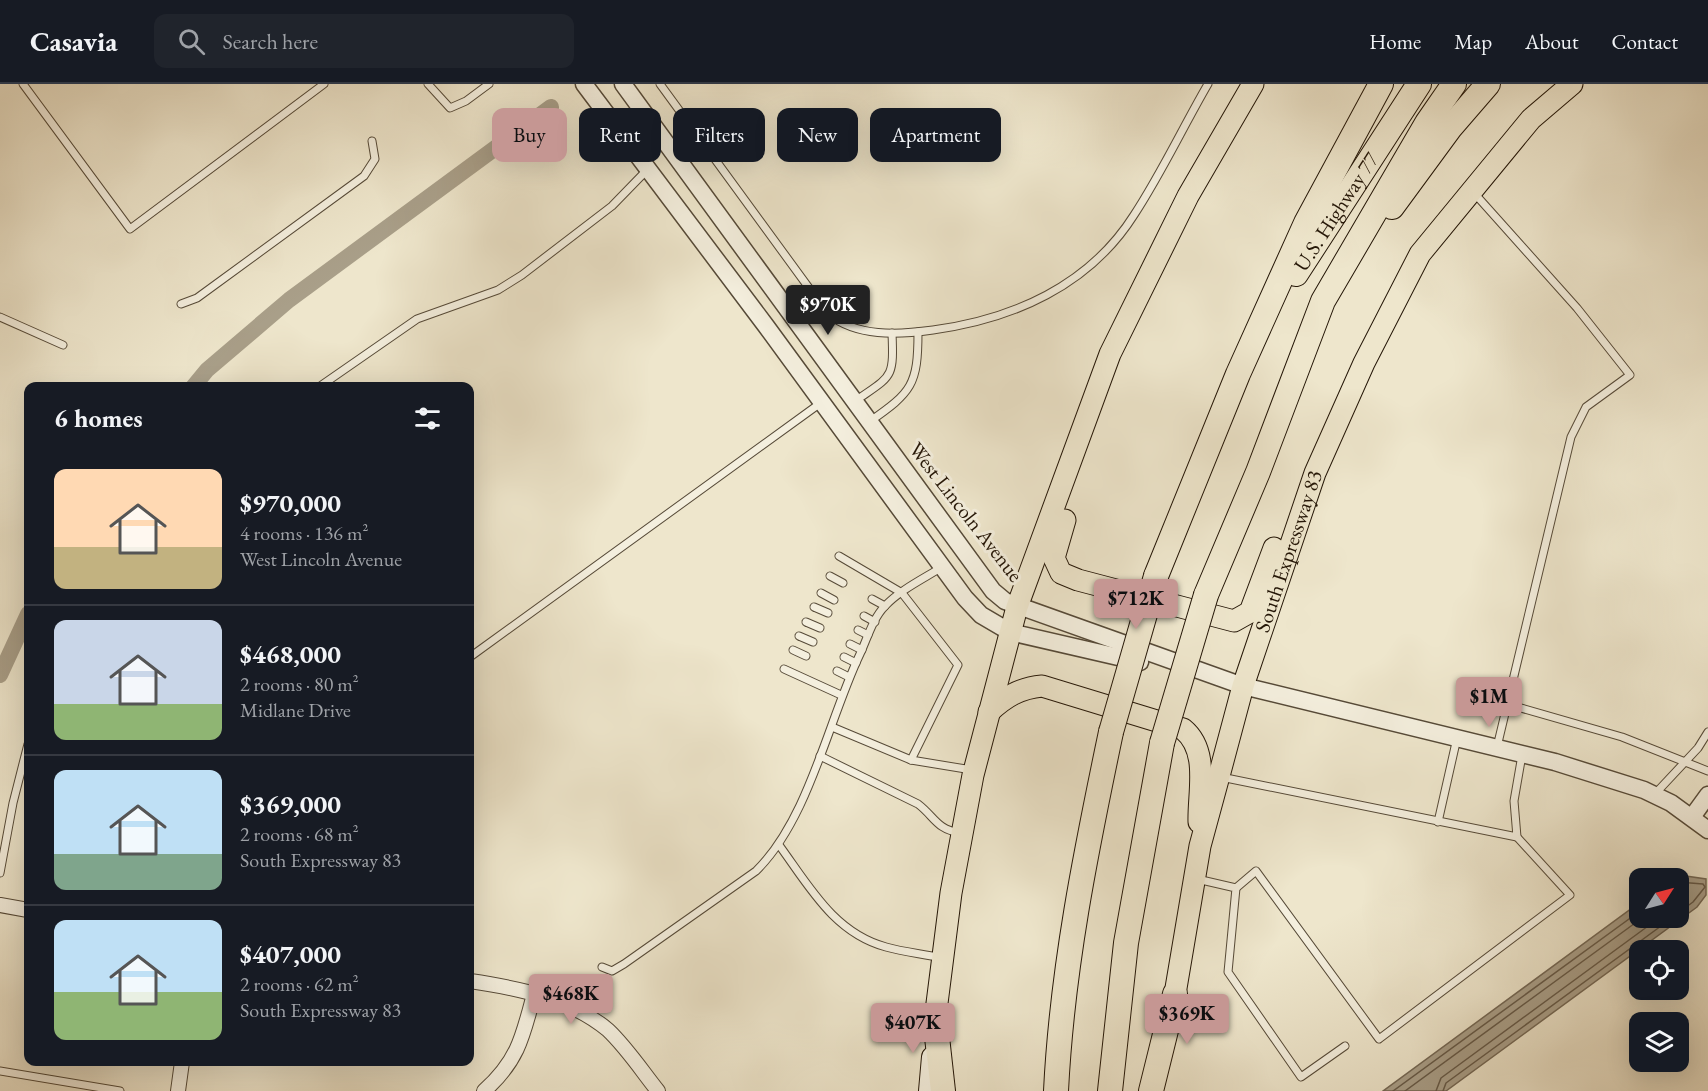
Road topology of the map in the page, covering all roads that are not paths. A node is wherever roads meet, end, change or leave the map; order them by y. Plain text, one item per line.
1 (23, 84) edge
2 (324, 84) edge
3 (428, 84) edge
4 (489, 84) edge
5 (584, 84) edge
6 (623, 84) edge
7 (660, 84) edge
8 (1208, 84) edge
9 (1253, 84) edge
10 (1381, 84) edge
11 (1419, 84) edge
12 (1454, 84) edge
13 (1488, 84) edge
14 (1572, 84) edge
15 (372, 141) dead end
16 (647, 170) junction
17 (1471, 190) junction
18 (1323, 301) junction
19 (181, 304) dead end
20 (0, 317) edge
21 (918, 332) junction
22 (892, 333) junction
23 (1252, 341) junction
24 (63, 345) dead end
25 (326, 382) edge
26 (1099, 388) junction
27 (822, 402) junction
28 (854, 402) junction
29 (869, 422) junction
30 (1315, 473) junction
31 (839, 556) dead end
32 (942, 567) junction
33 (830, 576) dead end
34 (843, 583) dead end
35 (821, 593) dead end
36 (902, 593) junction
37 (872, 599) dead end
38 (834, 600) dead end
39 (885, 606) junction
40 (814, 607) dead end
41 (1017, 607) junction
42 (828, 613) dead end
43 (864, 616) dead end
44 (806, 622) dead end
45 (875, 622) junction
46 (820, 628) dead end
47 (858, 630) dead end
48 (1010, 632) junction
49 (868, 635) junction
50 (799, 636) dead end
51 (813, 642) dead end
52 (850, 644) dead end
53 (793, 650) dead end
54 (862, 650) junction
55 (474, 654) edge
56 (806, 656) dead end
57 (844, 657) dead end
58 (856, 663) junction
59 (784, 669) dead end
60 (837, 671) dead end
61 (849, 677) junction
62 (1243, 686) junction
63 (841, 695) junction
64 (1507, 704) junction
65 (989, 712) junction
66 (832, 727) junction
67 (1708, 732) edge
68 (1457, 738) junction
69 (1497, 748) junction
70 (1522, 754) junction
71 (820, 756) junction
72 (24, 760) edge
73 (911, 760) junction
74 (1684, 762) junction
75 (975, 770) junction
76 (1708, 771) edge
77 (1219, 776) junction
78 (1653, 795) junction
79 (1708, 795) edge
80 (1692, 817) junction
81 (1438, 822) junction
82 (1708, 830) edge
83 (962, 833) junction
84 (1517, 837) junction
85 (779, 845) junction
86 (1200, 846) junction
87 (0, 873) edge
88 (1194, 878) junction
89 (1236, 888) junction
90 (0, 905) edge
91 (24, 909) edge
92 (942, 958) junction
93 (602, 967) dead end
94 (474, 982) edge
95 (534, 994) junction
96 (1175, 994) junction
97 (935, 1019) junction
98 (1345, 1046) dead end
99 (181, 1066) edge
100 (0, 1071) edge
101 (120, 1091) edge
102 (178, 1091) edge
103 (483, 1091) edge
104 (658, 1091) edge
105 (929, 1091) edge
106 (943, 1091) edge
107 (1056, 1091) edge
108 (1110, 1091) edge
109 (1151, 1091) edge
110 (1163, 1091) edge

1 - 2 lane
3 - 4 lane
5 - 16 street
6 - 28 street, West Lincoln Avenue
7 - 22 lane
8 - 21 lane
9 - 26 main road
10 - 23 highway
11 - 23 highway, U.S. Highway 77
12 - 18 highway, U.S. Highway 77
13 - 18 highway
14 - 17 main road, South Expressway 83
15 - 19 lane
16 - 25 lane
16 - 27 street
17 - 30 main road, South Expressway 83
17 - 64 lane
18 - 108 highway, bridge
20 - 24 lane
21 - 22 lane
21 - 29 lane
22 - 28 lane
23 - 107 highway, bridge
26 - 30 main road
26 - 41 main road
27 - 32 street
27 - 55 lane
28 - 29 street, West Lincoln Avenue
29 - 41 street, West Lincoln Avenue
30 - 62 main road, South Expressway 83
31 - 36 lane
32 - 36 lane
32 - 48 street
33 - 34 lane
35 - 38 lane
36 - 39 lane
36 - 73 lane
37 - 39 lane
39 - 45 lane
40 - 42 lane
41 - 48 main road
41 - 62 street, West Lincoln Avenue
43 - 45 lane
44 - 46 lane
45 - 49 lane
47 - 49 lane
48 - 62 street
48 - 65 main road
49 - 54 lane
50 - 51 lane
52 - 54 lane
53 - 56 lane
54 - 58 lane
57 - 58 lane
58 - 61 lane
59 - 63 lane
60 - 61 lane
61 - 63 lane
62 - 68 street, West Lincoln Avenue
62 - 77 main road, South Expressway 83
63 - 66 lane
64 - 69 lane
64 - 74 lane
65 - 75 main road
65 - 86 main road
66 - 71 lane
66 - 73 lane
67 - 74 lane
68 - 69 street, West Lincoln Avenue
68 - 81 lane
69 - 70 street, West Lincoln Avenue
70 - 78 street, West Lincoln Avenue
70 - 84 lane
71 - 83 lane
71 - 85 lane
72 - 87 lane
73 - 75 lane
74 - 76 lane
74 - 78 lane
75 - 83 main road
77 - 81 lane
77 - 86 main road, South Expressway 83
78 - 80 street, West Lincoln Avenue
79 - 80 street
80 - 82 street, West Lincoln Avenue
81 - 84 lane
83 - 92 main road
84 - 89 lane
85 - 92 lane
85 - 93 lane
86 - 88 main road, South Expressway 83
88 - 89 lane
88 - 96 main road, South Expressway 83
89 - 98 lane
90 - 91 street
92 - 97 main road
94 - 95 street
95 - 103 street
95 - 104 street
96 - 109 highway
96 - 110 main road, South Expressway 83
97 - 105 main road
97 - 106 highway
99 - 102 street
100 - 101 lane

